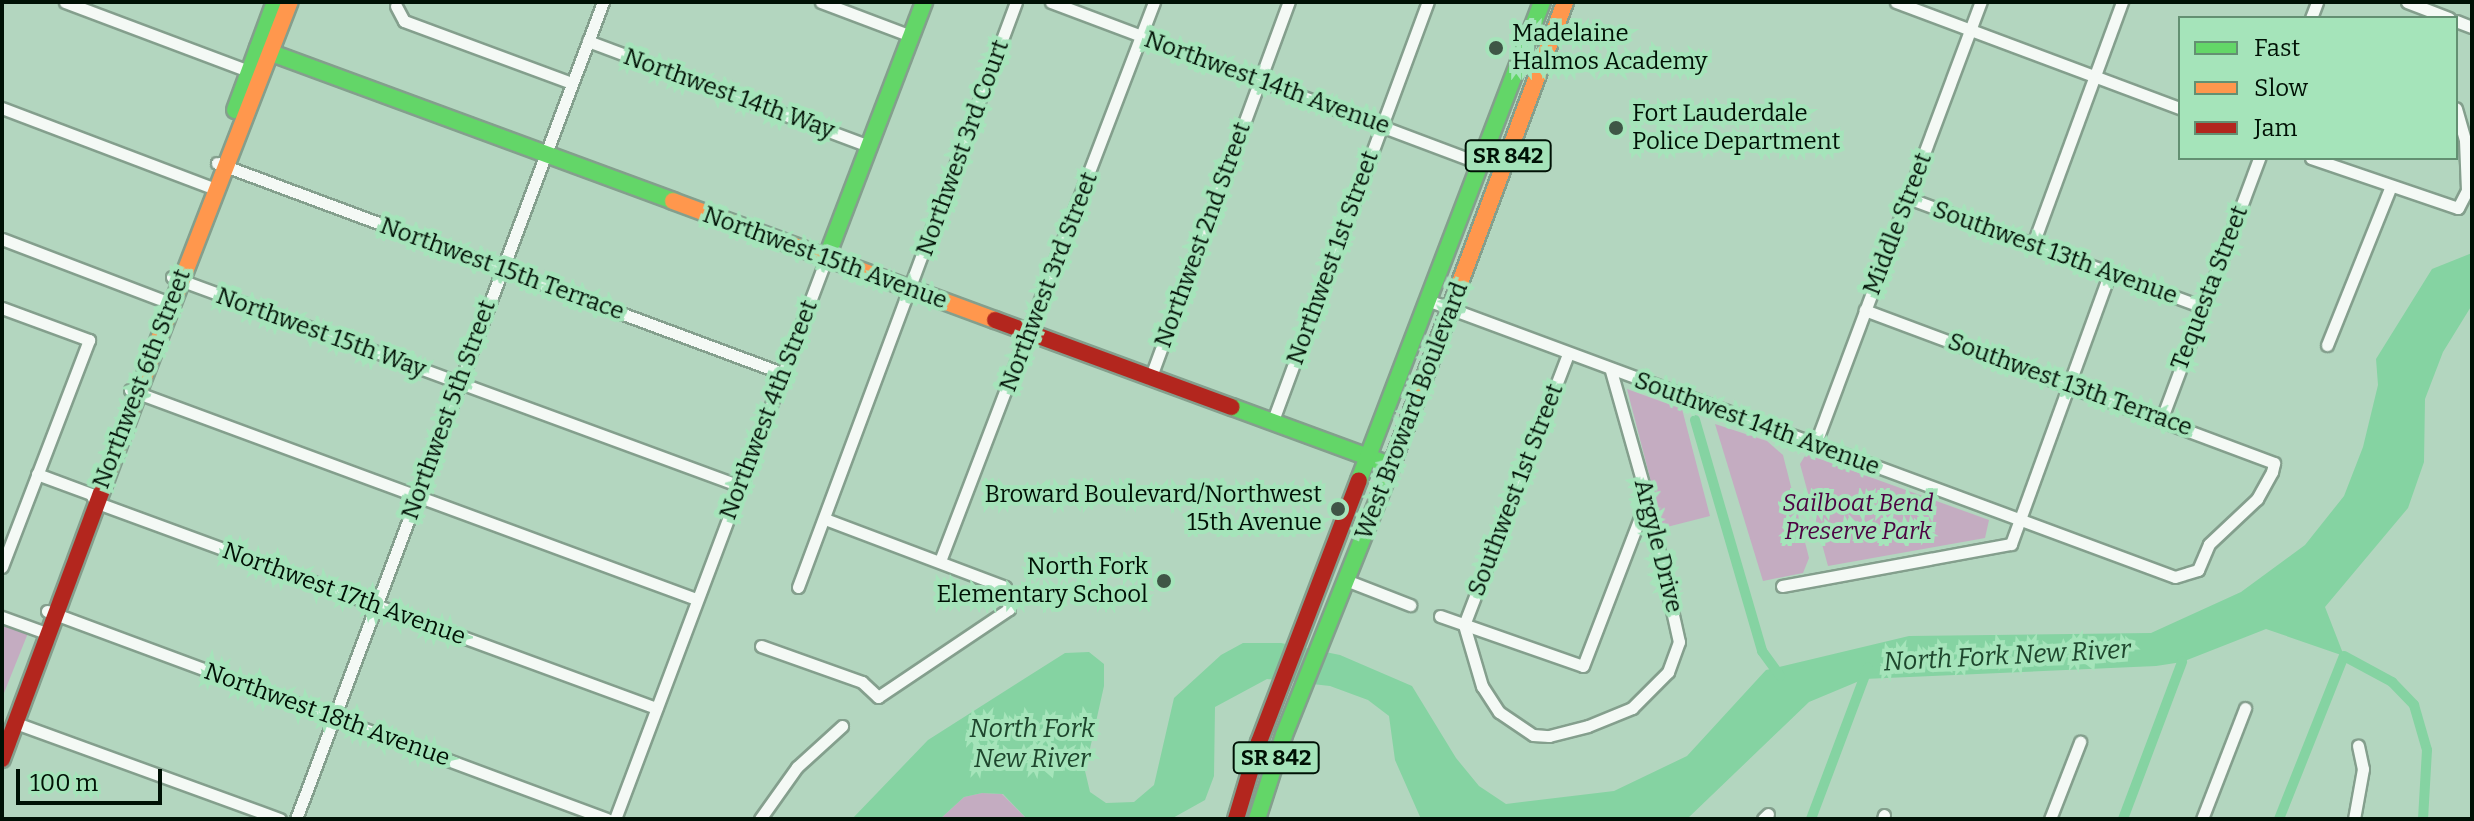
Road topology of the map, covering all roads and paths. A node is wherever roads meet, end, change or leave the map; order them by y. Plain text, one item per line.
1 (65, 2) edge
2 (275, 2) edge
3 (290, 2) edge
4 (603, 2) edge
5 (821, 2) edge
6 (924, 2) edge
7 (1016, 2) edge
8 (1051, 2) edge
9 (1154, 2) edge
10 (1289, 2) edge
11 (1428, 2) edge
12 (1542, 2) edge
13 (1554, 2) edge
14 (1565, 2) edge
15 (1896, 2) edge
16 (1981, 2) edge
17 (2122, 2) edge
18 (2407, 2) edge
19 (396, 6) dead end
20 (2430, 10) edge
21 (1971, 30) junction
22 (911, 36) junction
23 (1142, 36) junction
24 (588, 41) junction
25 (265, 50) junction
26 (249, 71) junction
27 (1538, 74) junction
28 (1514, 76) junction
29 (2093, 76) junction
30 (1260, 80) junction
31 (572, 83) junction
32 (2178, 107) edge
33 (2, 108) edge
34 (2458, 116) edge
35 (1382, 125) junction
36 (869, 146) junction
37 (546, 154) junction
38 (2258, 160) edge
39 (2316, 160) edge
40 (219, 164) junction
41 (1482, 164) junction
42 (210, 187) junction
43 (2390, 188) junction
44 (1494, 193) junction
45 (1908, 198) junction
46 (2, 239) edge
47 (2033, 244) junction
48 (826, 259) junction
49 (502, 268) junction
50 (2110, 272) junction
51 (175, 278) junction
52 (911, 290) junction
53 (167, 301) junction
54 (1430, 301) junction
55 (2202, 307) junction
56 (2, 308) edge
57 (1452, 310) junction
58 (1865, 310) junction
59 (1030, 334) junction
60 (2327, 345) dead end
61 (1568, 354) junction
62 (1611, 371) junction
63 (782, 373) junction
64 (1150, 379) junction
65 (459, 384) junction
66 (2069, 384) junction
67 (133, 391) junction
68 (2162, 418) junction
69 (1272, 423) junction
70 (1815, 445) junction
71 (1371, 458) junction
72 (1392, 466) junction
73 (37, 474) junction
74 (740, 486) junction
75 (417, 497) junction
76 (93, 498) junction
77 (1647, 498) junction
78 (825, 519) junction
79 (2020, 520) junction
80 (940, 561) junction
81 (2, 567) edge
82 (2175, 577) joint
83 (1346, 580) junction
84 (1782, 586) dead end
85 (798, 587) dead end
86 (696, 599) junction
87 (1410, 605) dead end
88 (375, 606) junction
89 (50, 612) junction
90 (1440, 616) dead end
91 (2, 617) edge
92 (1464, 625) junction
93 (43, 632) junction
94 (761, 646) dead end
95 (656, 708) junction
96 (2245, 708) dead end
97 (334, 717) junction
98 (7, 726) edge
99 (842, 726) dead end
100 (1259, 742) junction
101 (2080, 742) dead end
102 (2358, 746) dead end
103 (2, 759) edge
104 (280, 819) edge
105 (296, 819) edge
106 (607, 819) edge
107 (615, 819) edge
108 (760, 819) edge
109 (1236, 819) edge
110 (1245, 819) edge
111 (1257, 819) edge
112 (2050, 819) edge
113 (2202, 819) edge
114 (2354, 819) edge

1 - 26 street
2 - 25 street, Northwest 6th Street
3 - 25 street, Northwest 6th Street
4 - 24 street, Northwest 5th Street
5 - 22 street
6 - 22 street, Northwest 4th Street
7 - 52 street, Northwest 3rd Court
8 - 23 street, Northwest 14th Avenue
9 - 23 street, Northwest 3rd Street
10 - 30 street, Northwest 2nd Street
11 - 35 street, Northwest 1st Street
12 - 28 street, West Broward Boulevard / SR 842
13 - 27 street
14 - 27 street, West Broward Boulevard / SR 842
15 - 21 street
16 - 21 street, Middle Street
17 - 29 street
18 - 20 street
19 - 31 street
21 - 29 street
21 - 45 street, Middle Street
22 - 36 street, Northwest 4th Street
23 - 30 street, Northwest 14th Avenue
23 - 59 street, Northwest 3rd Street
24 - 31 street, Northwest 5th Street
24 - 36 street, Northwest 14th Way
25 - 26 street, Northwest 6th Street
25 - 37 street, Northwest 15th Avenue
25 - 40 street, Northwest 6th Street
26 - 40 street, Northwest 6th Street
27 - 44 street, West Broward Boulevard / SR 842
28 - 41 street, West Broward Boulevard / SR 842
28 - 44 street
29 - 32 street
29 - 47 street
30 - 35 street, Northwest 14th Avenue
30 - 64 street, Northwest 2nd Street
31 - 37 street, Northwest 5th Street
33 - 42 street
34 - 43 street
35 - 41 street, Northwest 14th Avenue
35 - 69 street, Northwest 1st Street
36 - 48 street, Northwest 4th Street
37 - 48 street, Northwest 15th Avenue
37 - 49 street, Northwest 5th Street
38 - 55 street, Tequesta Street
39 - 43 street
40 - 42 street, Northwest 6th Street
40 - 49 street, Northwest 15th Terrace
41 - 54 street, West Broward Boulevard / SR 842
42 - 51 street, Northwest 6th Street
43 - 60 street
44 - 57 street, West Broward Boulevard / SR 842
45 - 47 street, Southwest 13th Avenue
45 - 58 street, Middle Street
46 - 53 street
47 - 50 street, Southwest 13th Avenue
48 - 52 street, Northwest 15th Avenue
48 - 63 street, Northwest 4th Street
49 - 63 street, Northwest 15th Terrace
49 - 65 street, Northwest 5th Street
50 - 55 street, Southwest 13th Avenue
50 - 66 street
51 - 53 street, Northwest 6th Street
51 - 65 street, Northwest 15th Way
52 - 59 street, Northwest 15th Avenue
52 - 78 street, Northwest 3rd Court
53 - 67 street, Northwest 6th Street
54 - 57 street, Southwest 14th Avenue
54 - 71 street, West Broward Boulevard / SR 842
55 - 68 street, Tequesta Street
56 - 73 street
57 - 61 street, Southwest 14th Avenue
57 - 72 street, West Broward Boulevard / SR 842
58 - 66 street, Southwest 13th Terrace
58 - 70 street, Middle Street
59 - 64 street, Northwest 15th Avenue
59 - 80 street, Northwest 3rd Street
61 - 62 street, Southwest 14th Avenue
61 - 92 street, Southwest 1st Street
62 - 70 street, Southwest 14th Avenue
62 - 77 street, Argyle Drive
63 - 74 street, Northwest 4th Street
64 - 69 street, Northwest 15th Avenue
65 - 74 street, Northwest 15th Way
65 - 75 street, Northwest 5th Street
66 - 68 street, Southwest 13th Terrace
66 - 79 street
67 - 75 street
67 - 76 street, Northwest 6th Street
68 - 82 street, Southwest 13th Terrace
69 - 71 street, Northwest 15th Avenue
70 - 79 street, Southwest 14th Avenue
71 - 72 street, Northwest 15th Avenue
71 - 100 street, West Broward Boulevard / SR 842
72 - 83 street, West Broward Boulevard / SR 842
73 - 76 street, Northwest 17th Avenue
73 - 81 street
74 - 86 street, Northwest 4th Street
75 - 86 street
75 - 88 street, Northwest 5th Street
76 - 88 street, Northwest 17th Avenue
76 - 89 street, Northwest 6th Street
77 - 92 street
77 - 92 street, Argyle Drive
78 - 80 street
78 - 85 street, Northwest 3rd Court
79 - 82 street, Southwest 14th Avenue
79 - 84 street
80 - 94 street
83 - 87 street
83 - 111 street, West Broward Boulevard / SR 842
86 - 95 street, Northwest 4th Street
88 - 95 street, Northwest 17th Avenue
88 - 97 street, Northwest 5th Street
89 - 93 street, Northwest 6th Street
89 - 97 street, Northwest 18th Avenue
90 - 92 street
91 - 93 street
93 - 98 street, Northwest 6th Street
95 - 107 street, Northwest 4th Street
96 - 113 street
97 - 105 street, Northwest 5th Street
97 - 106 street, Northwest 18th Avenue
98 - 103 street, Northwest 6th Street
98 - 104 street
99 - 108 street
100 - 109 street, West Broward Boulevard / SR 842
100 - 110 street
101 - 112 street
102 - 114 street

